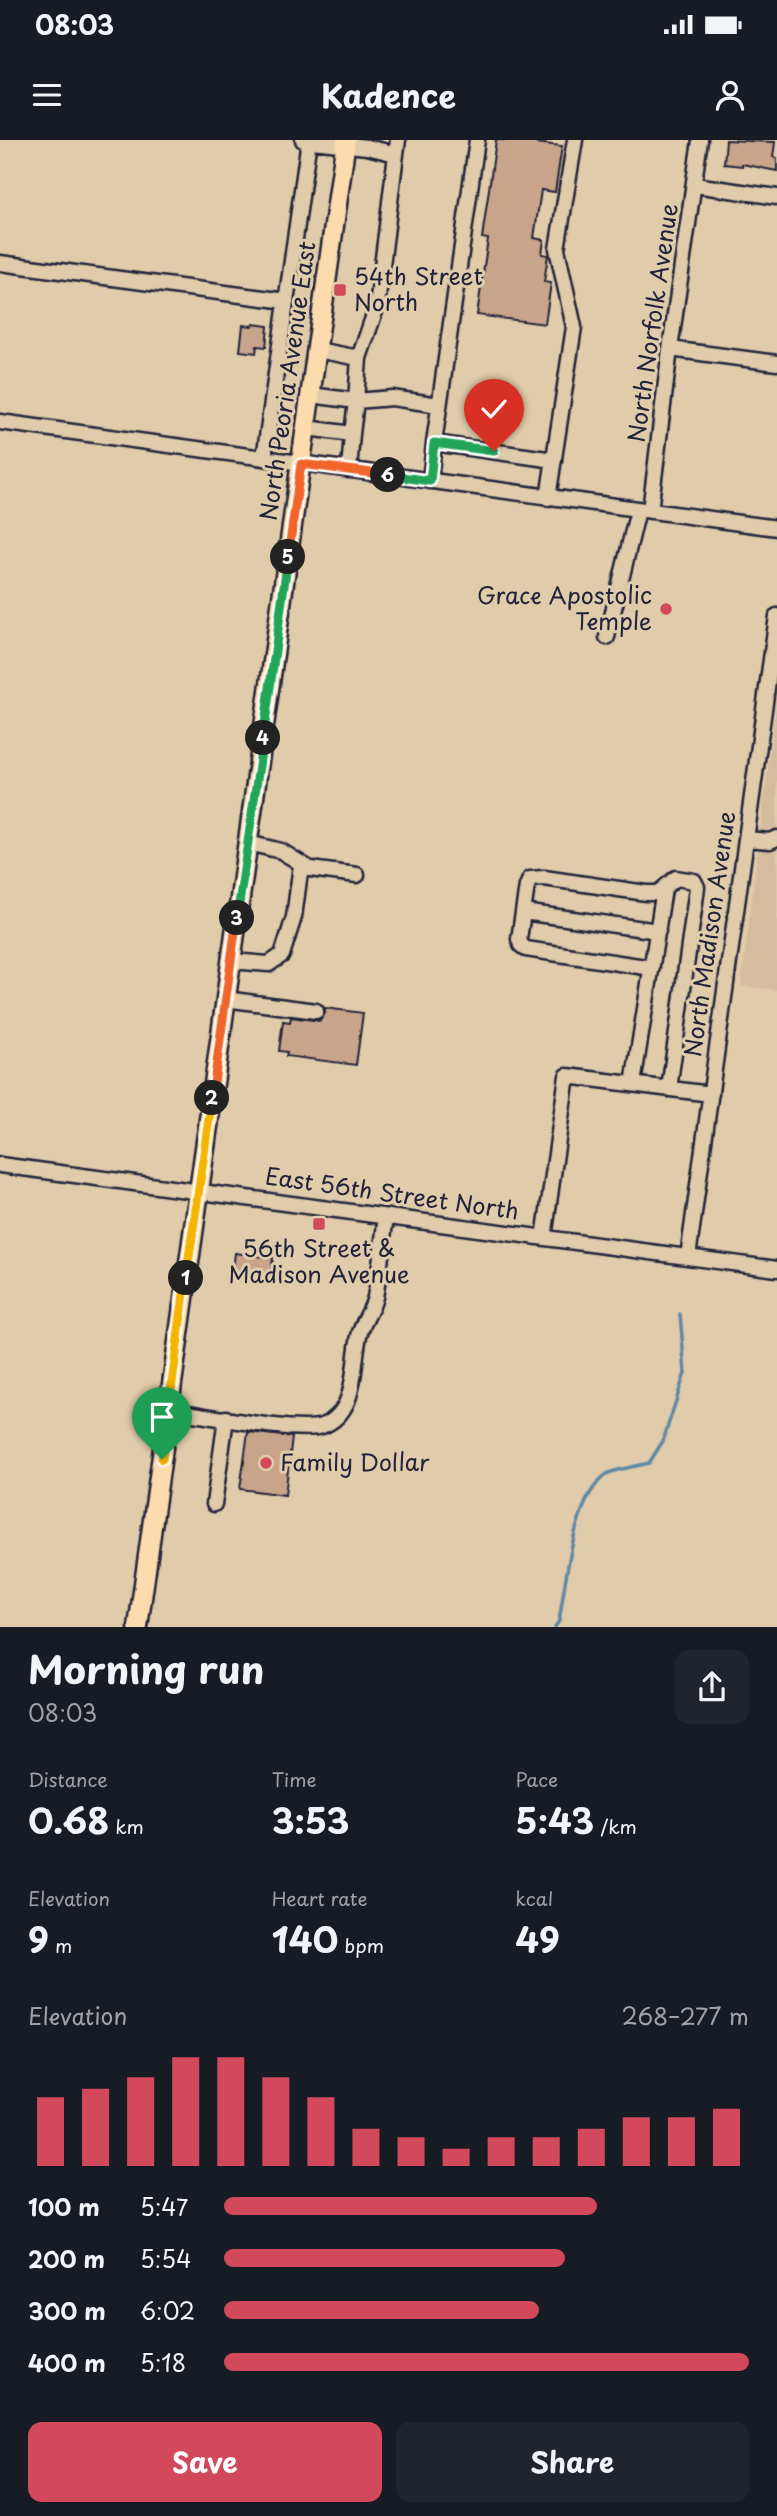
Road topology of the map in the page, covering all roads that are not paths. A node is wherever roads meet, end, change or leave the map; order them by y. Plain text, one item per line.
1 (303, 140) edge
2 (309, 140) edge
3 (477, 140) edge
4 (575, 140) edge
5 (700, 140) edge
6 (346, 143) edge
7 (397, 147) edge
8 (695, 185) junction
9 (777, 197) edge
10 (0, 263) edge
11 (286, 301) junction
12 (670, 349) junction
13 (317, 350) junction
14 (359, 358) junction
15 (777, 363) edge
16 (311, 396) junction
17 (356, 401) junction
18 (439, 405) junction
19 (0, 422) edge
20 (307, 428) junction
21 (352, 434) junction
22 (434, 443) junction
23 (264, 458) junction
24 (554, 460) junction
25 (301, 464) junction
26 (349, 470) junction
27 (430, 481) junction
28 (548, 498) junction
29 (644, 511) junction
30 (777, 528) edge
31 (777, 616) edge
32 (607, 637) dead end
33 (775, 642) edge
34 (777, 838) edge
35 (746, 839) junction
36 (248, 843) junction
37 (301, 865) junction
38 (357, 876) dead end
39 (664, 889) junction
40 (523, 912) junction
41 (658, 931) junction
42 (231, 961) junction
43 (652, 968) junction
44 (225, 999) junction
45 (316, 1011) dead end
46 (633, 1084) junction
47 (669, 1089) junction
48 (710, 1094) junction
49 (0, 1165) edge
50 (199, 1192) junction
51 (386, 1217) junction
52 (544, 1238) junction
53 (688, 1257) junction
54 (777, 1269) edge
55 (168, 1410) junction
56 (226, 1418) junction
57 (215, 1504) dead end
58 (138, 1627) edge

1 - 2 street
2 - 6 street
2 - 11 street, North Peoria Avenue East
3 - 18 street
4 - 24 street
5 - 8 street, North Norfolk Avenue
6 - 7 street
6 - 13 main road, North Peoria Avenue East
7 - 14 street
8 - 9 street
8 - 12 street, North Norfolk Avenue
10 - 11 street
11 - 23 street, North Peoria Avenue East
12 - 15 street
12 - 29 street, North Norfolk Avenue
13 - 14 street
13 - 16 main road, North Peoria Avenue East
14 - 17 street
16 - 17 street
16 - 20 main road, North Peoria Avenue East
17 - 18 street
17 - 21 street
18 - 22 street
19 - 23 street
20 - 21 street
20 - 25 main road, North Peoria Avenue East
21 - 26 street
22 - 24 street
22 - 27 street
23 - 25 street
24 - 28 street
25 - 26 street
25 - 36 main road, North Peoria Avenue East
26 - 27 street
27 - 28 street
28 - 29 street
29 - 30 street
29 - 32 street, North Norfolk Avenue
31 - 33 street, North Madison Avenue
33 - 35 street, North Madison Avenue
34 - 35 street
35 - 48 street, North Madison Avenue
36 - 37 street
36 - 42 main road, North Peoria Avenue East
37 - 38 street
37 - 42 street
39 - 40 street
39 - 41 street
39 - 47 street
40 - 41 street
40 - 43 street
41 - 43 street
42 - 44 main road, North Peoria Avenue East
43 - 46 street
44 - 45 street
44 - 50 main road, North Peoria Avenue East
46 - 47 street
46 - 52 street
47 - 48 street
48 - 53 street, North Madison Avenue
49 - 50 street, East 56th Street North
50 - 51 street, East 56th Street North
50 - 55 main road, North Peoria Avenue East
51 - 52 street, East 56th Street North
51 - 56 street
52 - 53 street, East 56th Street North
53 - 54 street, East 56th Street North
55 - 56 street
55 - 58 main road, North Peoria Avenue East
56 - 57 street

